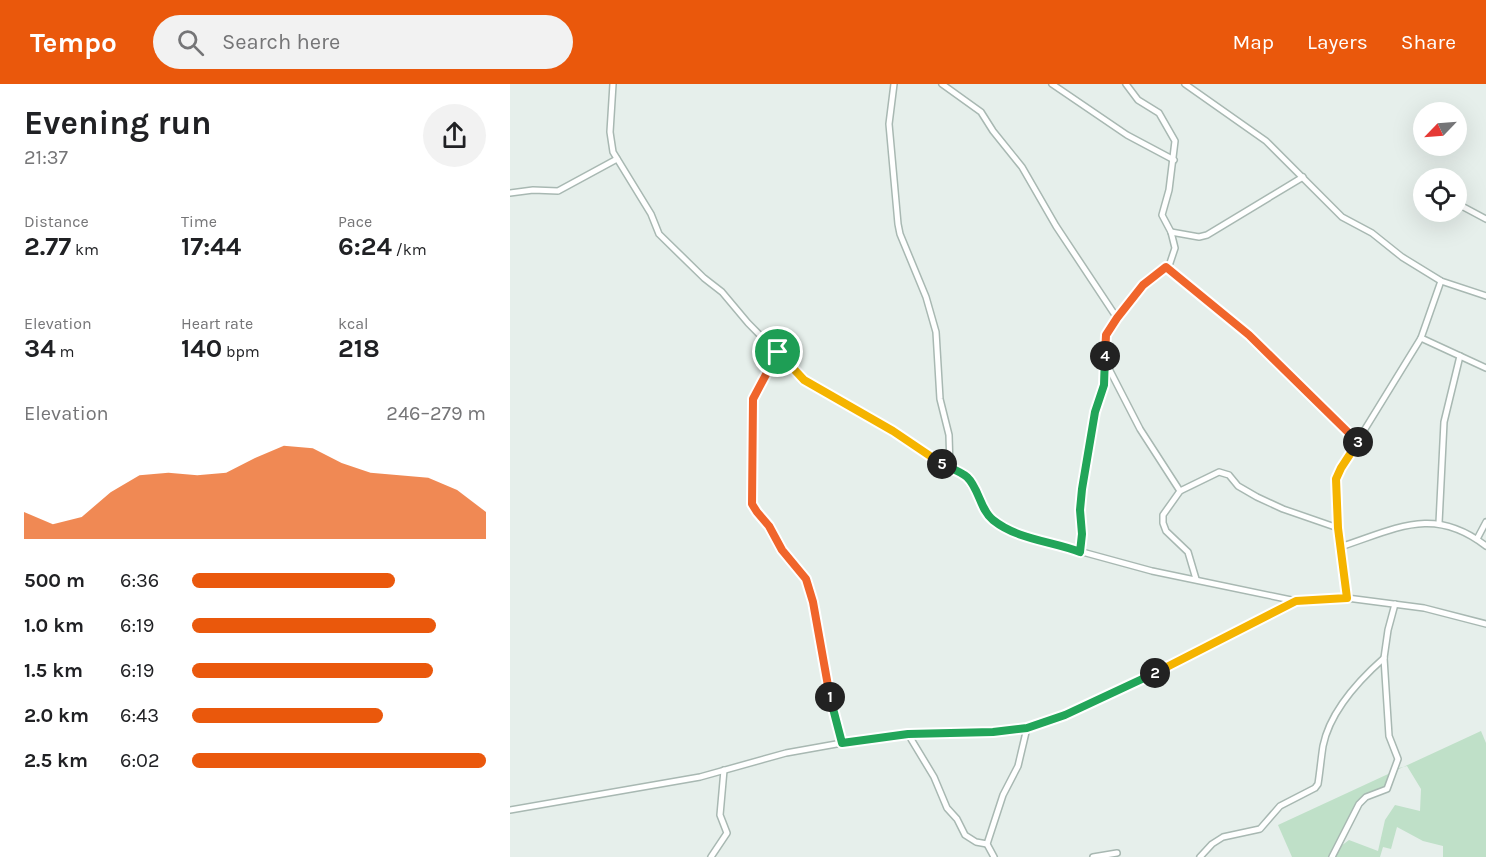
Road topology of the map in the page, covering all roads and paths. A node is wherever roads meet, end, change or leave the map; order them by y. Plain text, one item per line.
1 (613, 84) edge
2 (894, 84) edge
3 (942, 84) edge
4 (1052, 84) edge
5 (1126, 84) edge
6 (1185, 84) edge
7 (617, 159) junction
8 (1174, 160) junction
9 (1303, 177) junction
10 (510, 193) edge
11 (1467, 209) edge
12 (1486, 219) edge
13 (1171, 232) junction
14 (1166, 267) junction
15 (1441, 280) junction
16 (1486, 296) edge
17 (1117, 318) junction
18 (1421, 338) junction
19 (778, 352) junction
20 (1460, 356) junction
21 (1105, 362) junction
22 (1486, 368) edge
23 (1359, 441) junction
24 (950, 468) junction
25 (1180, 491) junction
26 (1486, 522) edge
27 (1439, 523) junction
28 (1338, 528) junction
29 (1477, 539) junction
30 (1486, 546) edge
31 (1340, 547) junction
32 (1080, 552) junction
33 (1196, 579) junction
34 (1347, 598) junction
35 (1296, 601) junction
36 (1395, 604) junction
37 (1486, 624) edge
38 (1384, 658) junction
39 (1027, 728) junction
40 (908, 734) junction
41 (842, 743) junction
42 (724, 770) junction
43 (510, 810) edge
44 (987, 843) junction
45 (1117, 853) dead end
46 (711, 857) edge
47 (994, 857) edge
48 (1093, 857) edge
49 (1200, 857) edge
50 (1332, 857) edge

1 - 7 street
2 - 24 street
3 - 17 street
4 - 8 street
5 - 8 street
6 - 9 street
7 - 10 street
7 - 19 street
8 - 13 street
9 - 13 street
9 - 15 street
11 - 12 street
13 - 14 street
14 - 17 street
14 - 23 street
15 - 16 street
15 - 18 street
17 - 21 street
18 - 20 street
18 - 23 street
19 - 24 street
19 - 41 street
20 - 22 street
20 - 27 street
21 - 25 street
21 - 32 street
23 - 28 street
24 - 32 street
25 - 28 street
25 - 33 street
26 - 29 street
27 - 29 street
27 - 31 street
28 - 31 street
29 - 30 street
31 - 34 street
32 - 33 street
33 - 35 street
34 - 35 street
34 - 36 street
35 - 39 street
36 - 37 street
36 - 38 street
38 - 49 street
38 - 50 street
39 - 40 street
39 - 44 street
40 - 41 street
40 - 44 street
41 - 42 street
42 - 43 street
42 - 46 street
44 - 47 street
45 - 48 street

